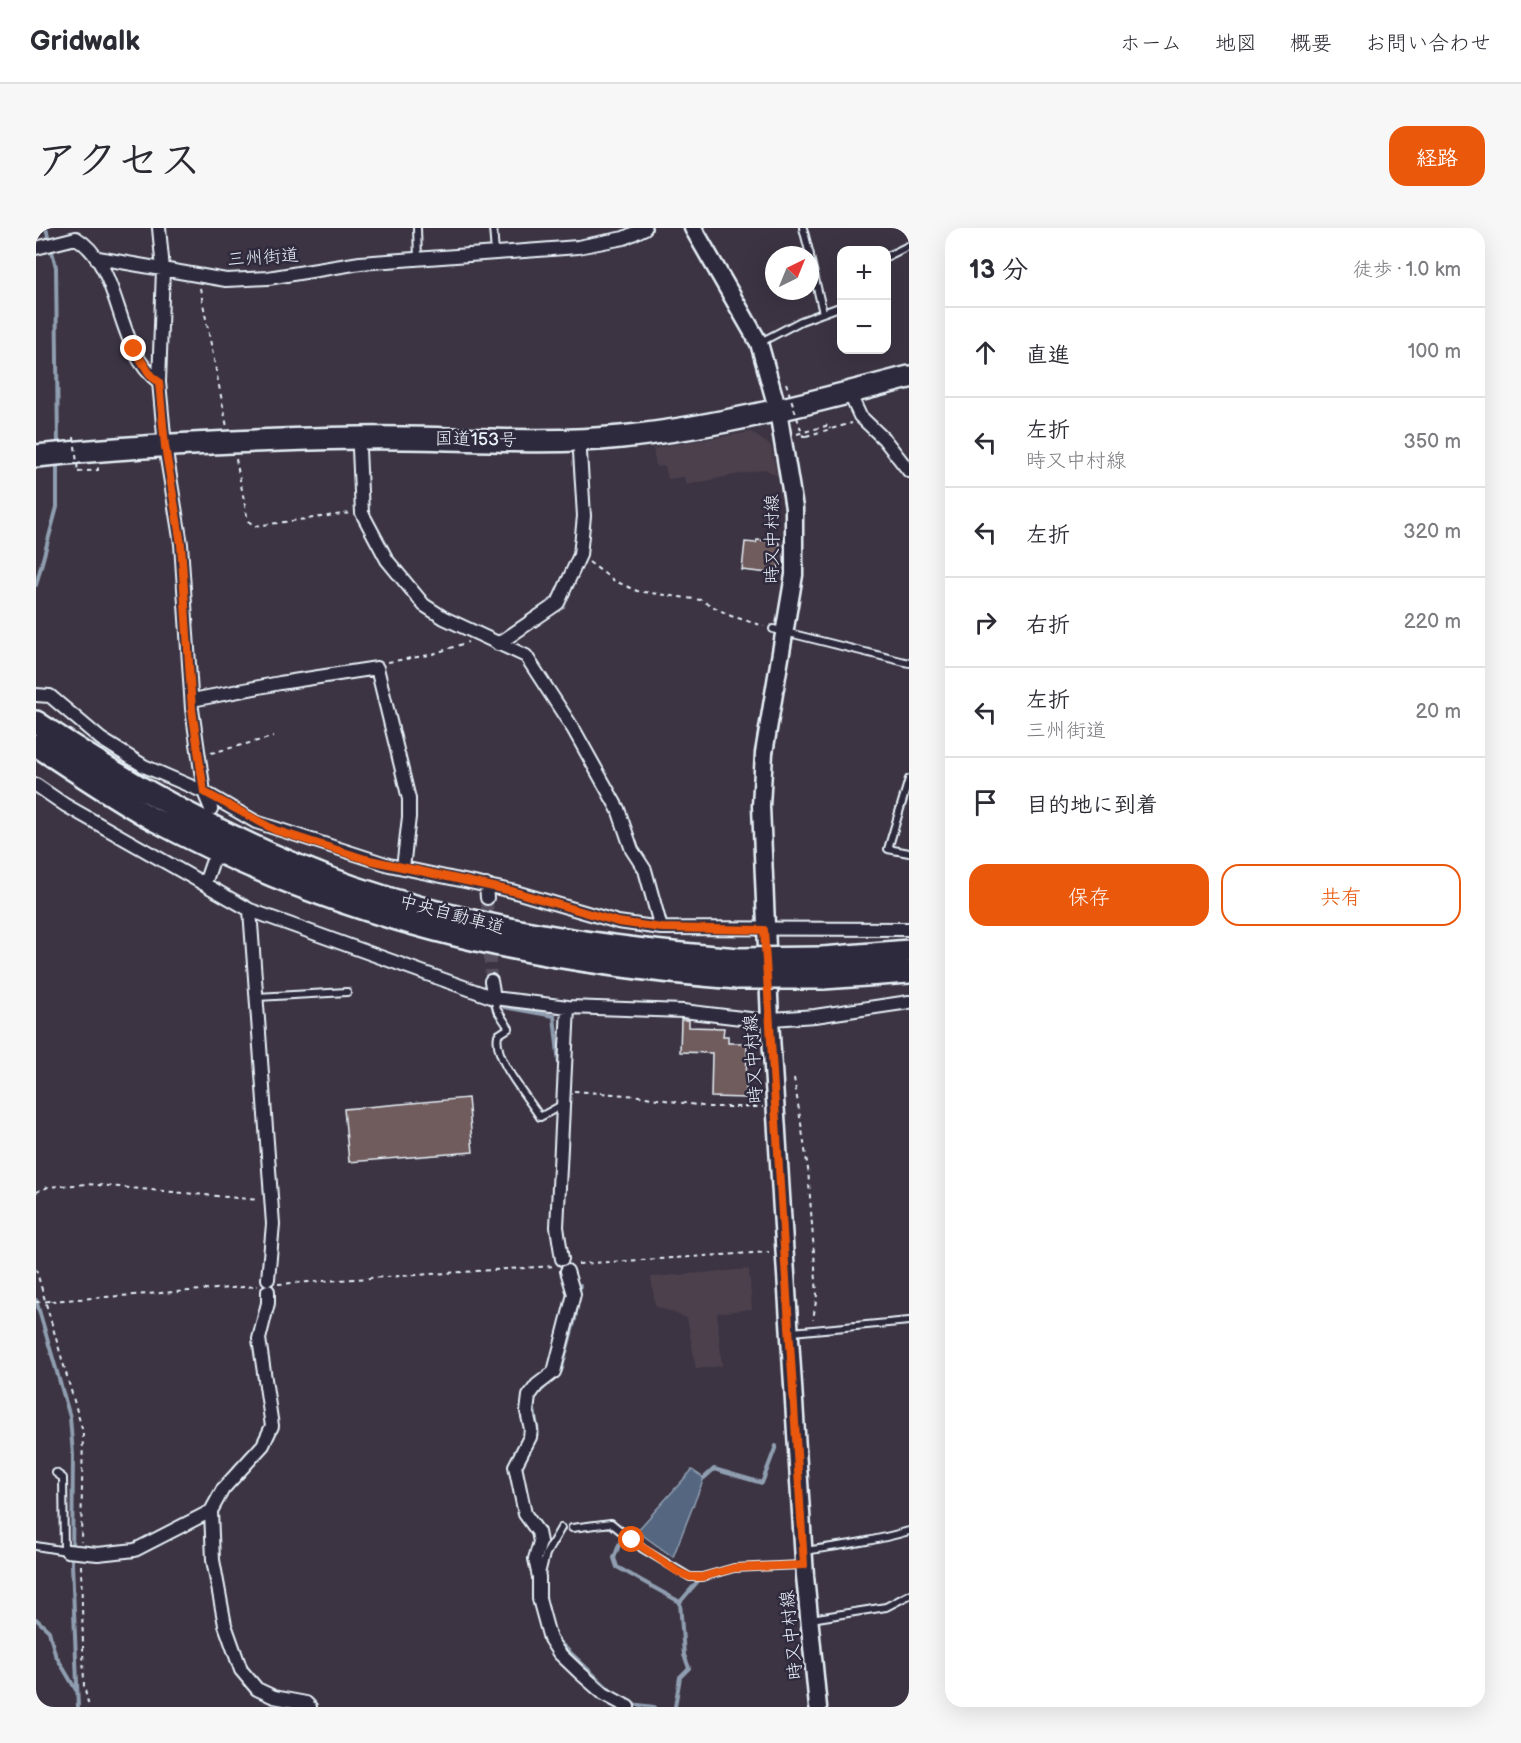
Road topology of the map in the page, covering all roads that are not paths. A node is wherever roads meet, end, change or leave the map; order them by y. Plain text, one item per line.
1 (159, 228) edge
2 (417, 228) edge
3 (493, 228) edge
4 (645, 228) edge
5 (803, 228) edge
6 (698, 230) edge
7 (46, 244) edge
8 (808, 246) edge
9 (908, 246) edge
10 (495, 254) junction
11 (891, 254) edge
12 (98, 258) junction
13 (418, 259) junction
14 (163, 269) junction
15 (819, 295) edge
16 (837, 308) edge
17 (823, 313) junction
18 (759, 343) junction
19 (909, 376) edge
20 (159, 382) junction
21 (854, 403) dead end
22 (778, 411) junction
23 (165, 446) junction
24 (359, 449) dead end
25 (580, 452) dead end
26 (41, 456) edge
27 (909, 471) edge
28 (779, 630) junction
29 (498, 644) junction
30 (909, 663) edge
31 (36, 696) edge
32 (192, 700) junction
33 (36, 723) edge
34 (36, 746) edge
35 (909, 779) edge
36 (36, 784) edge
37 (204, 792) junction
38 (211, 809) dead end
39 (909, 854) edge
40 (212, 863) dead end
41 (403, 868) junction
42 (205, 883) junction
43 (486, 885) junction
44 (487, 898) tunnel mouth
45 (250, 910) junction
46 (662, 928) junction
47 (909, 929) edge
48 (764, 930) junction
49 (909, 951) edge
50 (738, 968) junction
51 (823, 968) junction
52 (909, 972) edge
53 (491, 981) tunnel mouth
54 (347, 992) dead end
55 (256, 997) junction
56 (494, 998) junction
57 (909, 1002) edge
58 (568, 1007) junction
59 (770, 1020) junction
60 (562, 1105) junction
61 (909, 1321) edge
62 (791, 1332) junction
63 (56, 1473) dead end
64 (211, 1511) junction
65 (561, 1528) dead end
66 (572, 1528) dead end
67 (909, 1532) edge
68 (36, 1546) edge
69 (73, 1552) junction
70 (804, 1558) junction
71 (539, 1577) junction
72 (909, 1595) edge
73 (809, 1619) junction
74 (310, 1707) edge
75 (628, 1707) edge
76 (818, 1707) edge

1 - 14 street
2 - 13 lane
3 - 10 lane
4 - 10 street, 三州街道
5 - 8 lane
6 - 18 main road, 時又中村線
7 - 12 street
9 - 11 lane
10 - 13 street, 三州街道
12 - 14 street, 三州街道
12 - 20 street
13 - 14 street, 三州街道
14 - 20 street
15 - 17 lane
16 - 17 lane
17 - 18 lane
18 - 22 main road, 時又中村線
19 - 22 highway, 国道153号
20 - 23 street
21 - 27 street
22 - 23 highway, 国道153号
22 - 28 main road, 時又中村線
23 - 26 highway, 国道153号
23 - 32 street
24 - 29 street
25 - 29 street
28 - 30 lane
28 - 48 main road, 時又中村線
29 - 46 street
31 - 37 street
32 - 37 street
32 - 41 street
33 - 50 highway, 中央自動車道
34 - 50 highway, 中央自動車道
35 - 39 lane
36 - 42 street
37 - 38 street
37 - 41 street
40 - 42 street
41 - 43 street
42 - 45 street
43 - 44 street
43 - 46 street
45 - 55 street
45 - 56 street
46 - 48 street
47 - 48 street
48 - 59 main road, 時又中村線
49 - 51 highway, 中央自動車道
50 - 51 highway, 中央自動車道, bridge
51 - 52 highway, 中央自動車道
53 - 56 street
54 - 55 lane
55 - 64 street
56 - 58 street
56 - 60 lane
57 - 59 street
58 - 59 street
58 - 60 street
59 - 62 main road, 時又中村線
60 - 71 street
61 - 62 lane
62 - 70 main road, 時又中村線
63 - 69 lane
64 - 69 street
64 - 74 street
65 - 71 lane
66 - 70 lane
67 - 70 lane
68 - 69 lane
70 - 73 main road, 時又中村線
71 - 75 street
72 - 73 lane
73 - 76 main road, 時又中村線

